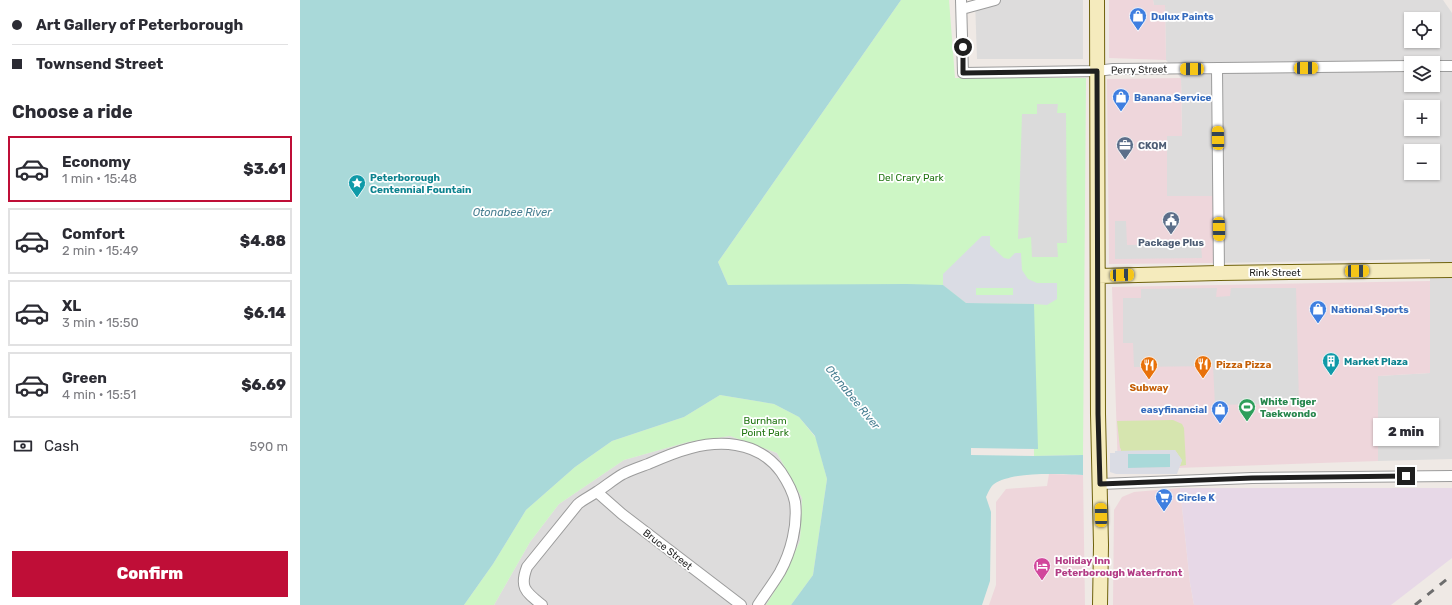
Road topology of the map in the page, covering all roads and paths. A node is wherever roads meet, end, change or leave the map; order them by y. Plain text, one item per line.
1 (995, 0) edge
2 (1097, 0) edge
3 (962, 4) edge
4 (1404, 66) edge
5 (1440, 66) edge
6 (1452, 66) edge
7 (1217, 68) junction
8 (1097, 71) junction
9 (1452, 270) edge
10 (1219, 272) junction
11 (1098, 276) junction
12 (1452, 476) edge
13 (1100, 484) junction
14 (597, 492) junction
15 (542, 605) edge
16 (740, 605) edge
17 (758, 605) edge
18 (1100, 605) edge

1 - 3 street
2 - 8 main road
3 - 8 street, Perry Street
4 - 7 street, Perry Street
5 - 6 street
7 - 8 street, Perry Street
7 - 10 street
8 - 11 main road
9 - 10 main road, Rink Street
10 - 11 main road, Rink Street
11 - 13 main road
12 - 13 street
13 - 18 main road
14 - 15 street
14 - 16 street, Bruce Street
14 - 17 street

